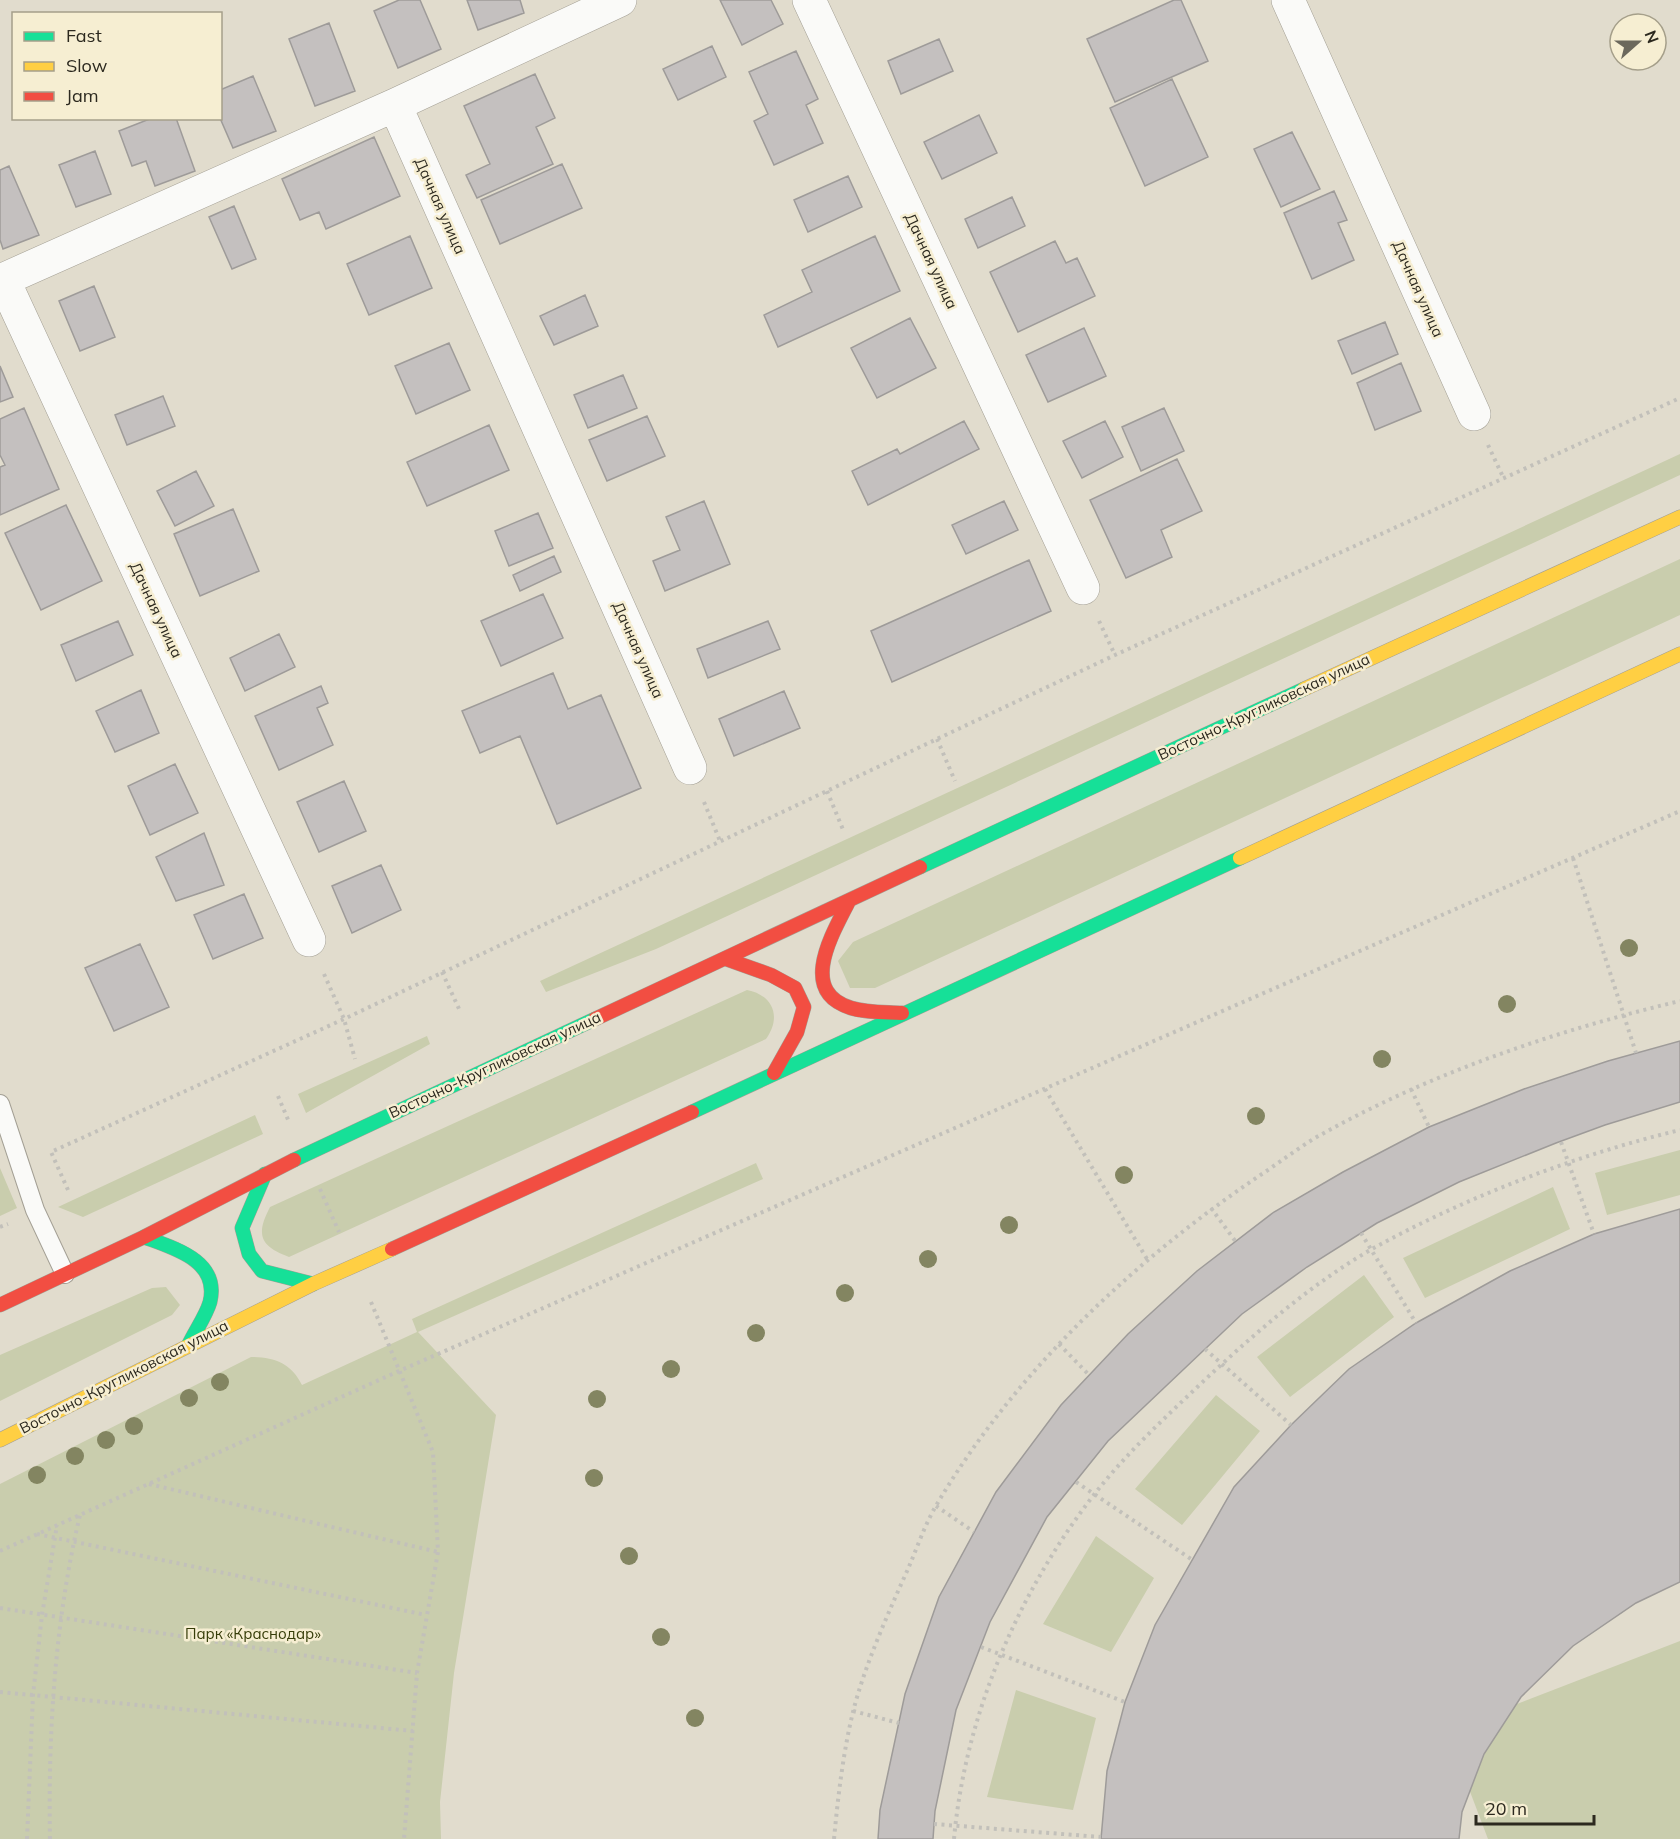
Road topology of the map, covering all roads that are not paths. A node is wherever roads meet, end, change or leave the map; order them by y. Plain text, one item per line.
1 (620, 0) edge
2 (809, 0) edge
3 (1288, 0) edge
4 (395, 105) junction
5 (2, 280) edge
6 (1474, 414) dead end
7 (1680, 517) edge
8 (1083, 588) dead end
9 (1680, 654) edge
10 (690, 768) dead end
11 (849, 901) junction
12 (309, 940) road end
13 (726, 959) junction
14 (902, 1013) junction
15 (774, 1073) junction
16 (0, 1104) edge
17 (265, 1174) junction
18 (144, 1237) junction
19 (65, 1274) junction
20 (313, 1284) junction
21 (0, 1305) edge
22 (189, 1344) junction
23 (0, 1440) edge

1 - 4 street, Дачная улица
2 - 8 street, Дачная улица
3 - 6 street, Дачная улица
4 - 5 street, Дачная улица
4 - 10 street, Дачная улица
5 - 12 street, Дачная улица
7 - 11 main road, Восточно-Кругликовская улица
9 - 14 main road, Восточно-Кругликовская улица
11 - 13 main road, Восточно-Кругликовская улица
11 - 14 main road
13 - 15 main road
13 - 17 main road, Восточно-Кругликовская улица
14 - 15 main road, Восточно-Кругликовская улица
15 - 20 main road, Восточно-Кругликовская улица
16 - 19 lane
17 - 18 main road, Восточно-Кругликовская улица
17 - 20 main road
18 - 19 main road, Восточно-Кругликовская улица
18 - 22 main road
19 - 21 main road, Восточно-Кругликовская улица
20 - 22 main road, Восточно-Кругликовская улица
22 - 23 main road, Восточно-Кругликовская улица

